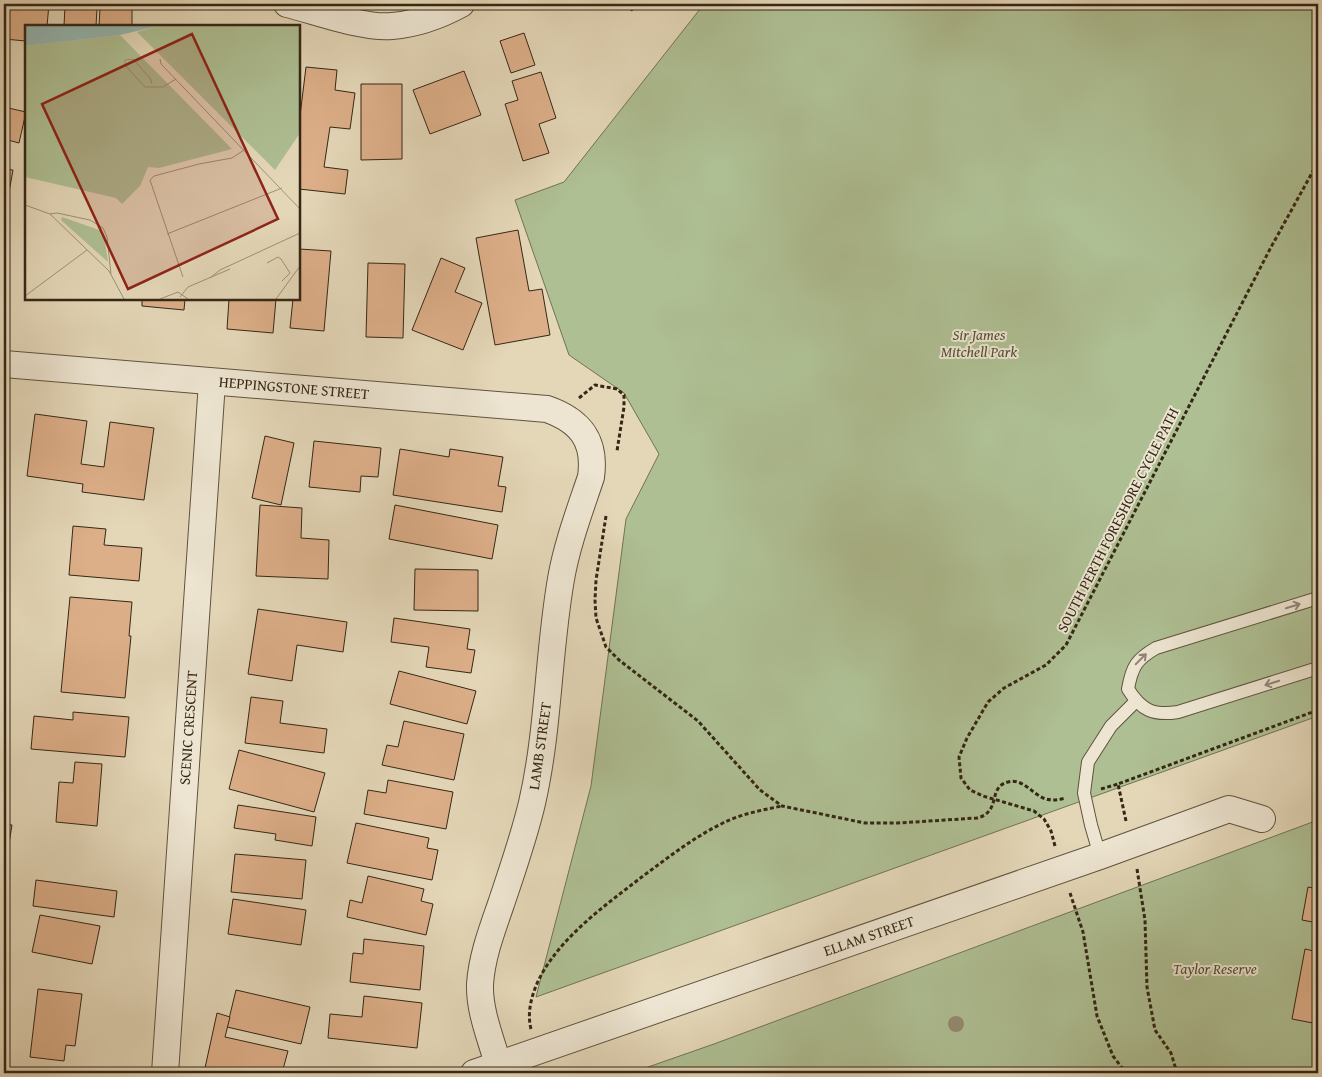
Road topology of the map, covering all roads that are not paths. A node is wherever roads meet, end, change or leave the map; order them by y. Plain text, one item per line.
1 (287, 4) edge
2 (461, 4) edge
3 (4, 364) edge
4 (212, 382) junction
5 (579, 427) joint
6 (1318, 598) edge
7 (1318, 668) edge
8 (1136, 702) junction
9 (1262, 819) dead end
10 (1100, 856) junction
11 (498, 1064) junction
12 (165, 1073) edge
13 (474, 1073) edge

1 - 2 street
3 - 4 street, HEPPINGSTONE STREET
4 - 5 street, HEPPINGSTONE STREET
4 - 12 street, SCENIC CRESCENT
5 - 11 street, LAMB STREET
8 -> 6 lane
7 -> 8 lane
8 - 10 lane
9 - 10 street, ELLAM STREET
10 - 11 street, ELLAM STREET
11 - 13 street, ELLAM STREET

